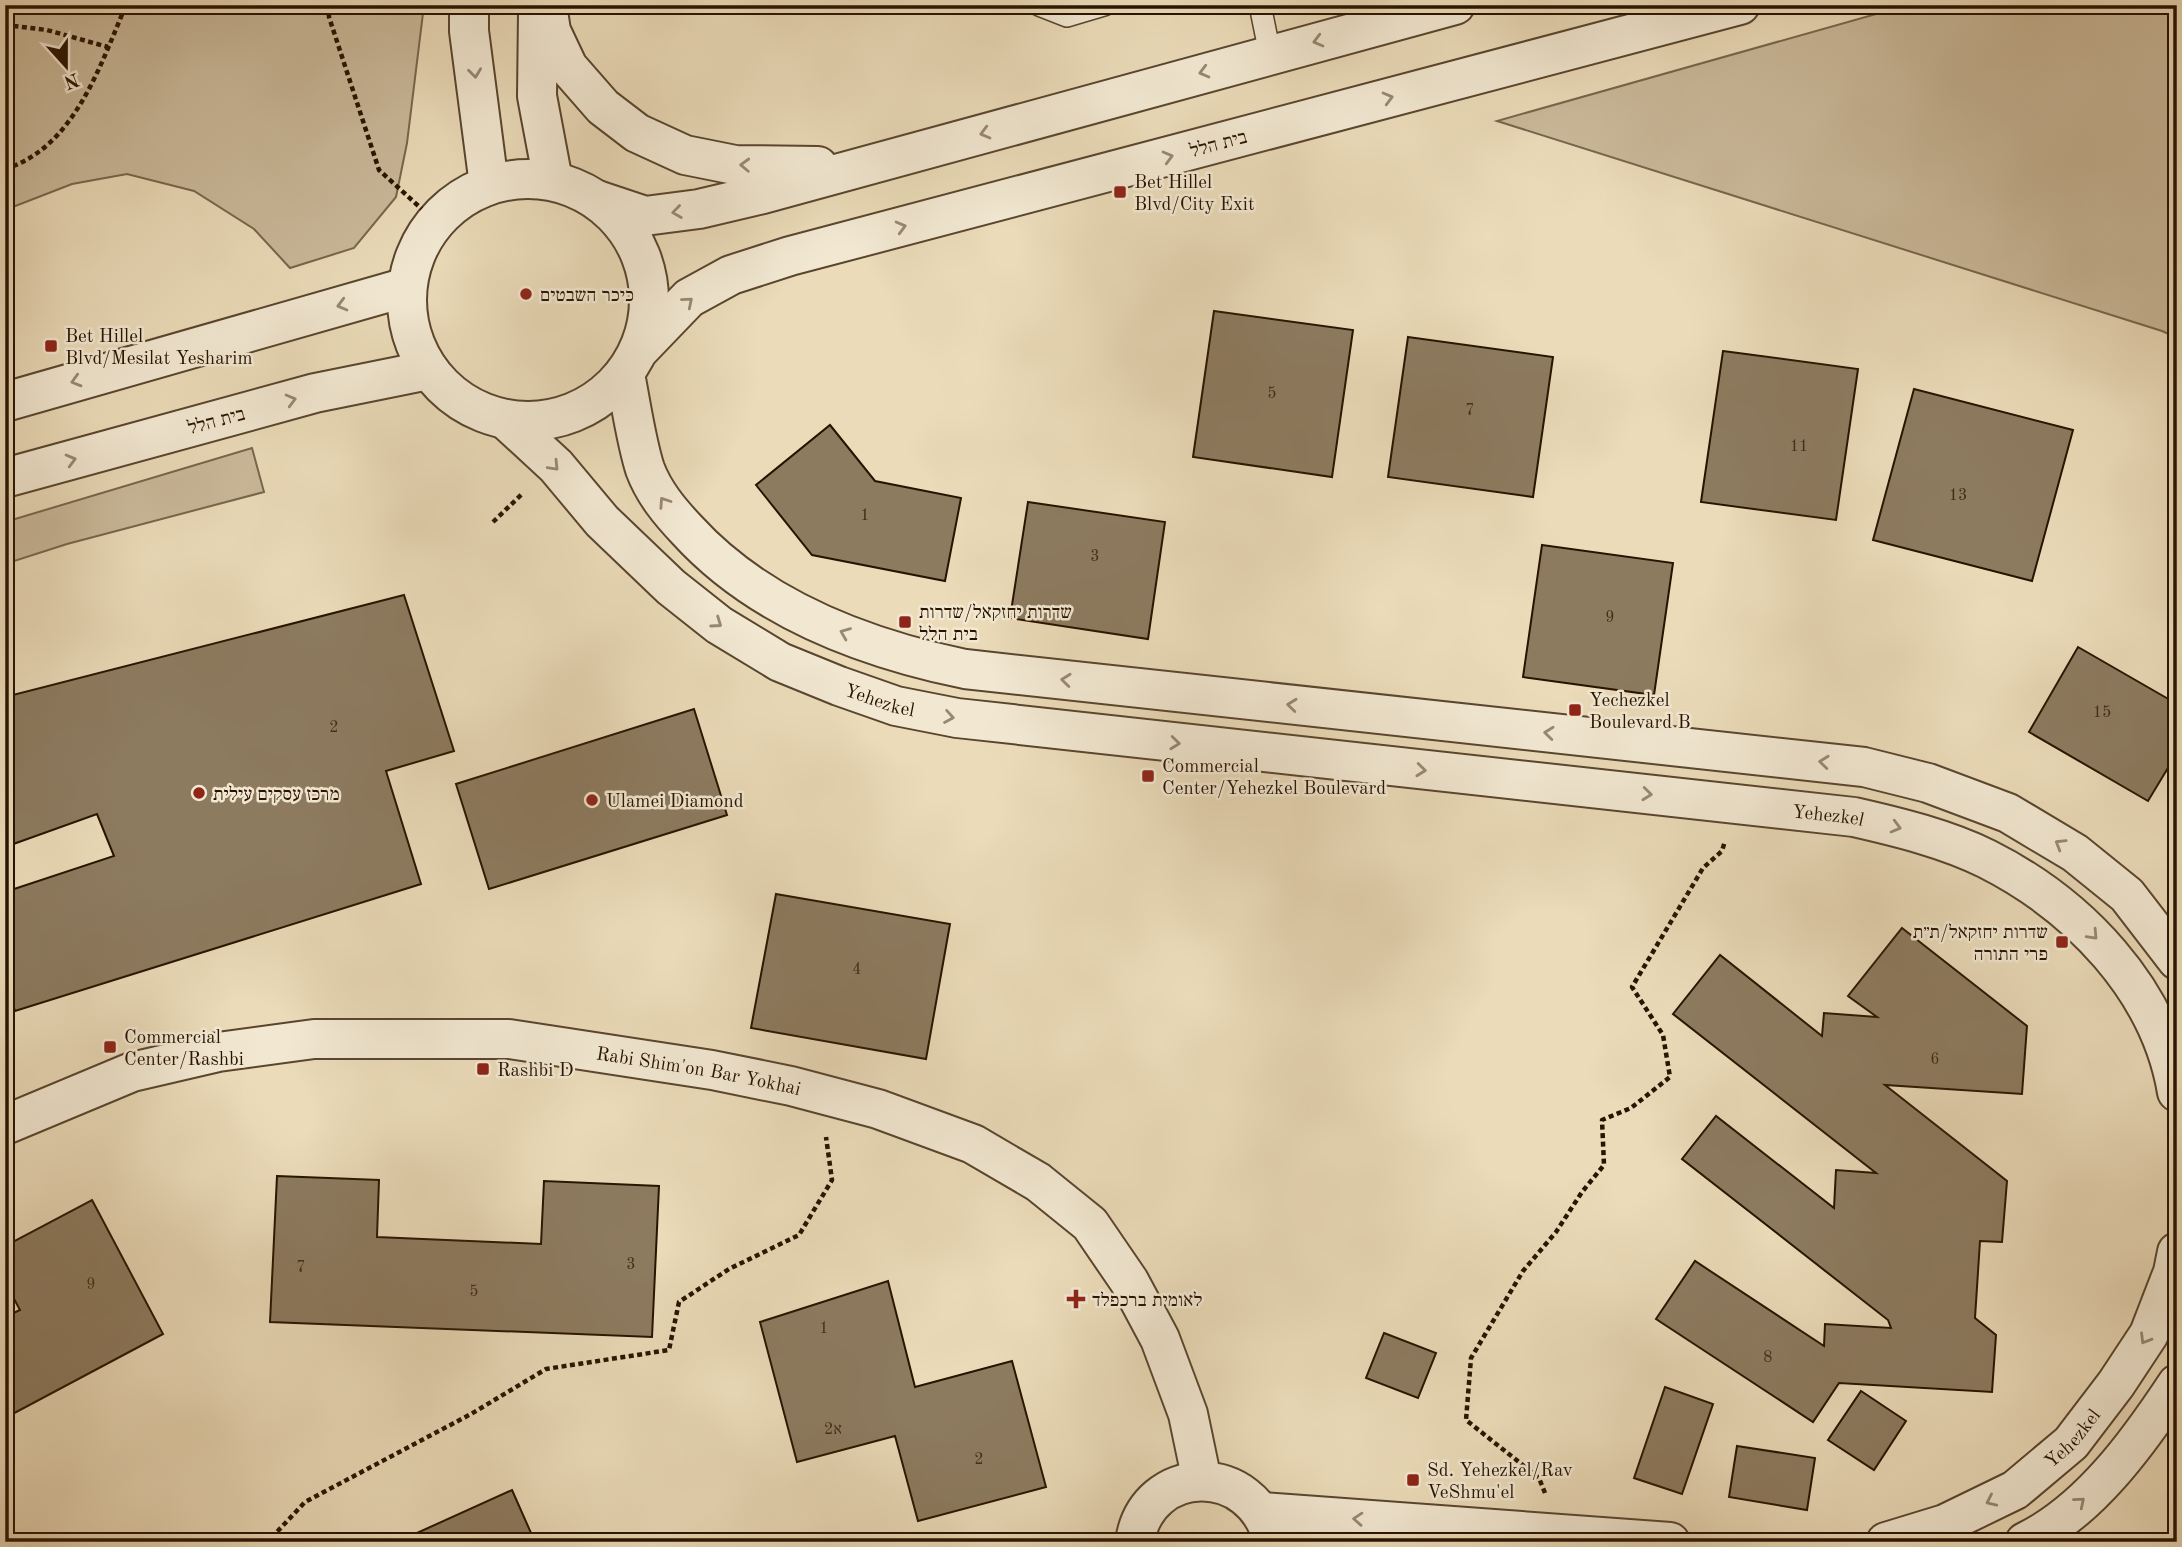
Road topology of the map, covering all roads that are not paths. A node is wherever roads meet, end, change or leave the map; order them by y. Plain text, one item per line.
1 (469, 5) edge
2 (538, 5) edge
3 (547, 5) edge
4 (1039, 5) edge
5 (1104, 5) edge
6 (1260, 5) edge
7 (1455, 5) edge
8 (1740, 5) edge
9 (1270, 54) junction
10 (862, 167) junction
11 (553, 181) junction
12 (489, 186) junction
13 (597, 200) junction
14 (407, 286) junction
15 (632, 362) junction
16 (429, 370) junction
17 (5, 402) edge
18 (505, 419) junction
19 (5, 478) edge
20 (1360, 712) junction
21 (1353, 762) junction
22 (2177, 960) edge
23 (2177, 1093) edge
24 (5, 1125) edge
25 (2177, 1252) edge
26 (2177, 1384) edge
27 (1202, 1481) junction
28 (1267, 1527) edge
29 (1135, 1542) edge
30 (1670, 1542) edge
31 (1886, 1542) edge
32 (2025, 1542) edge

1 -> 12 street
2 - 11 street
10 -> 3 street
4 - 5 lane
6 - 9 lane
7 -> 9 street
15 -> 8 street, בית הלל
9 -> 10 street
10 -> 13 street
11 - 12 street
11 - 13 street
12 - 14 street
13 - 15 street
14 - 16 street
14 -> 17 street
15 - 18 street
20 -> 15 street
16 - 18 street
19 -> 16 street, בית הלל
18 -> 21 street, Yehezkel
20 - 21 street
22 -> 20 street
21 -> 23 street, Yehezkel
24 - 27 street, Rabi Shim'on Bar Yokhai
25 -> 31 street, Yehezkel
32 -> 26 street
27 - 28 street
27 - 29 street
30 -> 28 street

